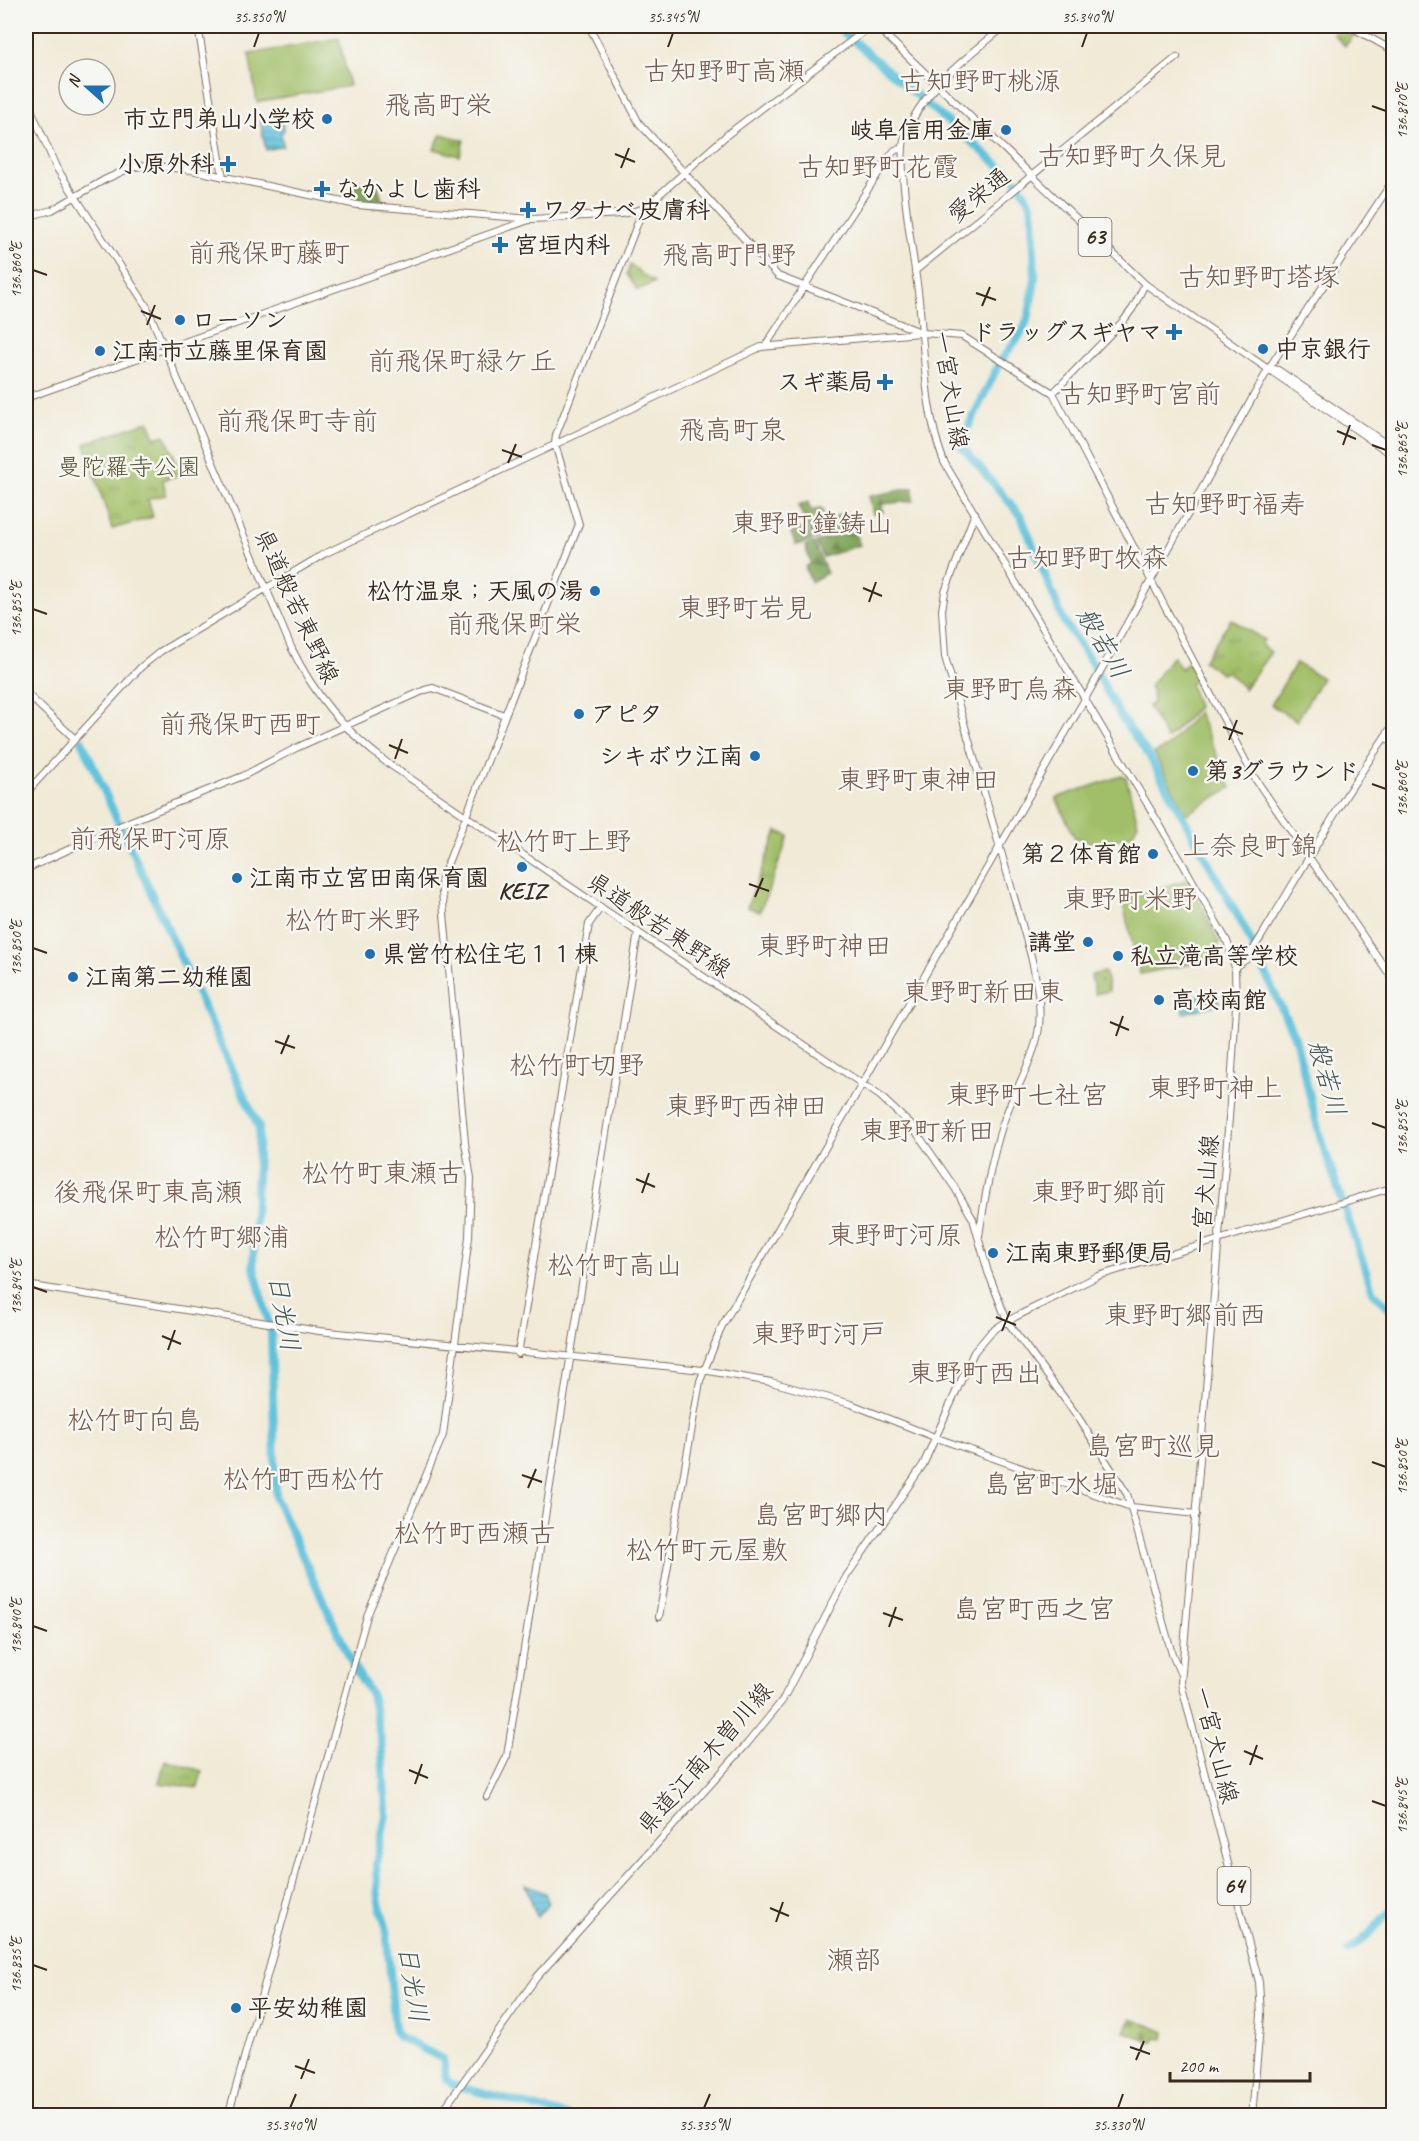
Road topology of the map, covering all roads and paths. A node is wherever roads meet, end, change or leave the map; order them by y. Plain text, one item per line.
1 (198, 26) edge
2 (589, 26) edge
3 (871, 26) edge
4 (876, 26) edge
5 (1005, 26) edge
6 (1349, 26) edge
7 (1361, 29) edge
8 (1394, 51) edge
9 (1177, 57) dead end
10 (938, 85) junction
11 (26, 98) edge
12 (902, 149) junction
13 (684, 174) junction
14 (1032, 175) junction
15 (223, 177) junction
16 (1394, 179) edge
17 (75, 198) junction
18 (643, 209) junction
19 (26, 217) edge
20 (532, 219) junction
21 (915, 271) junction
22 (1146, 284) junction
23 (804, 288) junction
24 (923, 333) junction
25 (766, 345) junction
26 (166, 347) junction
27 (1269, 368) junction
28 (1053, 393) junction
29 (26, 398) edge
30 (555, 444) junction
31 (1394, 449) edge
32 (1394, 456) edge
33 (975, 513) junction
34 (1151, 581) junction
35 (266, 587) junction
36 (26, 693) edge
37 (1085, 699) junction
38 (504, 715) junction
39 (1394, 723) edge
40 (343, 726) junction
41 (1385, 737) junction
42 (75, 739) junction
43 (1394, 742) edge
44 (26, 793) edge
45 (465, 814) junction
46 (999, 849) junction
47 (1310, 858) junction
48 (26, 869) edge
49 (601, 907) junction
50 (638, 932) junction
51 (1234, 967) junction
52 (1394, 981) edge
53 (862, 1084) junction
54 (1394, 1187) edge
55 (979, 1236) junction
56 (1220, 1239) junction
57 (26, 1285) edge
58 (1007, 1321) junction
59 (456, 1347) junction
60 (518, 1354) junction
61 (570, 1358) junction
62 (703, 1370) junction
63 (937, 1438) junction
64 (1131, 1507) junction
65 (1196, 1514) junction
66 (659, 1617) dead end
67 (1181, 1675) junction
68 (487, 1797) dead end
69 (228, 2115) edge
70 (439, 2115) edge
71 (1252, 2115) edge

1 - 15 street
2 - 13 street
3 - 13 street
4 - 10 street
5 - 10 street, 一宮犬山線 / 64
6 - 7 street
7 - 8 street
9 - 14 street, 愛栄通
10 - 12 street, 一宮犬山線 / 64
10 - 14 street, 63
11 - 17 street, 県道般若東野線
12 - 21 street, 一宮犬山線 / 64
12 - 23 street
13 - 18 street
13 - 23 street
14 - 21 street, 愛栄通
14 - 22 street, 63
15 - 17 street
15 - 20 street
16 - 27 street
17 - 19 street
17 - 26 street, 県道般若東野線
18 - 20 street
18 - 30 street
20 - 26 street
21 - 24 street, 一宮犬山線 / 64
22 - 27 street, 63
22 - 28 street
23 - 24 street
23 - 25 street
24 - 25 street
24 - 28 street
24 - 33 street, 一宮犬山線 / 64
25 - 30 street
26 - 29 street
26 - 35 street, 県道般若東野線
27 - 31 street, 63
27 - 32 street, 63
27 - 34 street
28 - 34 street
30 - 35 street
30 - 38 street
33 - 37 street, 一宮犬山線 / 64
33 - 46 street
34 - 37 street
34 - 47 street
35 - 40 street, 県道般若東野線
35 - 42 street
36 - 42 street
37 - 46 street
37 - 51 street, 一宮犬山線 / 64
38 - 40 street
38 - 45 street
39 - 41 street
40 - 45 street, 県道般若東野線
40 - 48 street
41 - 43 street
41 - 47 street
42 - 44 street
45 - 49 street, 県道般若東野線
45 - 59 street
46 - 53 street
46 - 55 street
47 - 51 street
47 - 52 street
49 - 50 street, 県道般若東野線
49 - 60 street
50 - 53 street, 県道般若東野線
50 - 61 street
51 - 56 street, 一宮犬山線 / 64
53 - 55 street, 県道般若東野線
53 - 62 street
54 - 56 street, 県道江南木曽川線
55 - 58 street, 県道般若東野線
56 - 58 street, 県道江南木曽川線
56 - 65 street, 一宮犬山線 / 64
57 - 59 street
58 - 63 street, 県道江南木曽川線
58 - 64 street, 県道般若東野線
59 - 60 street
59 - 69 street
60 - 61 street
61 - 62 street
61 - 68 street
62 - 63 street
62 - 66 street
63 - 64 street
63 - 70 street, 県道江南木曽川線
64 - 65 street
64 - 67 street, 県道般若東野線
65 - 67 street, 一宮犬山線 / 64
67 - 71 street, 一宮犬山線 / 64

